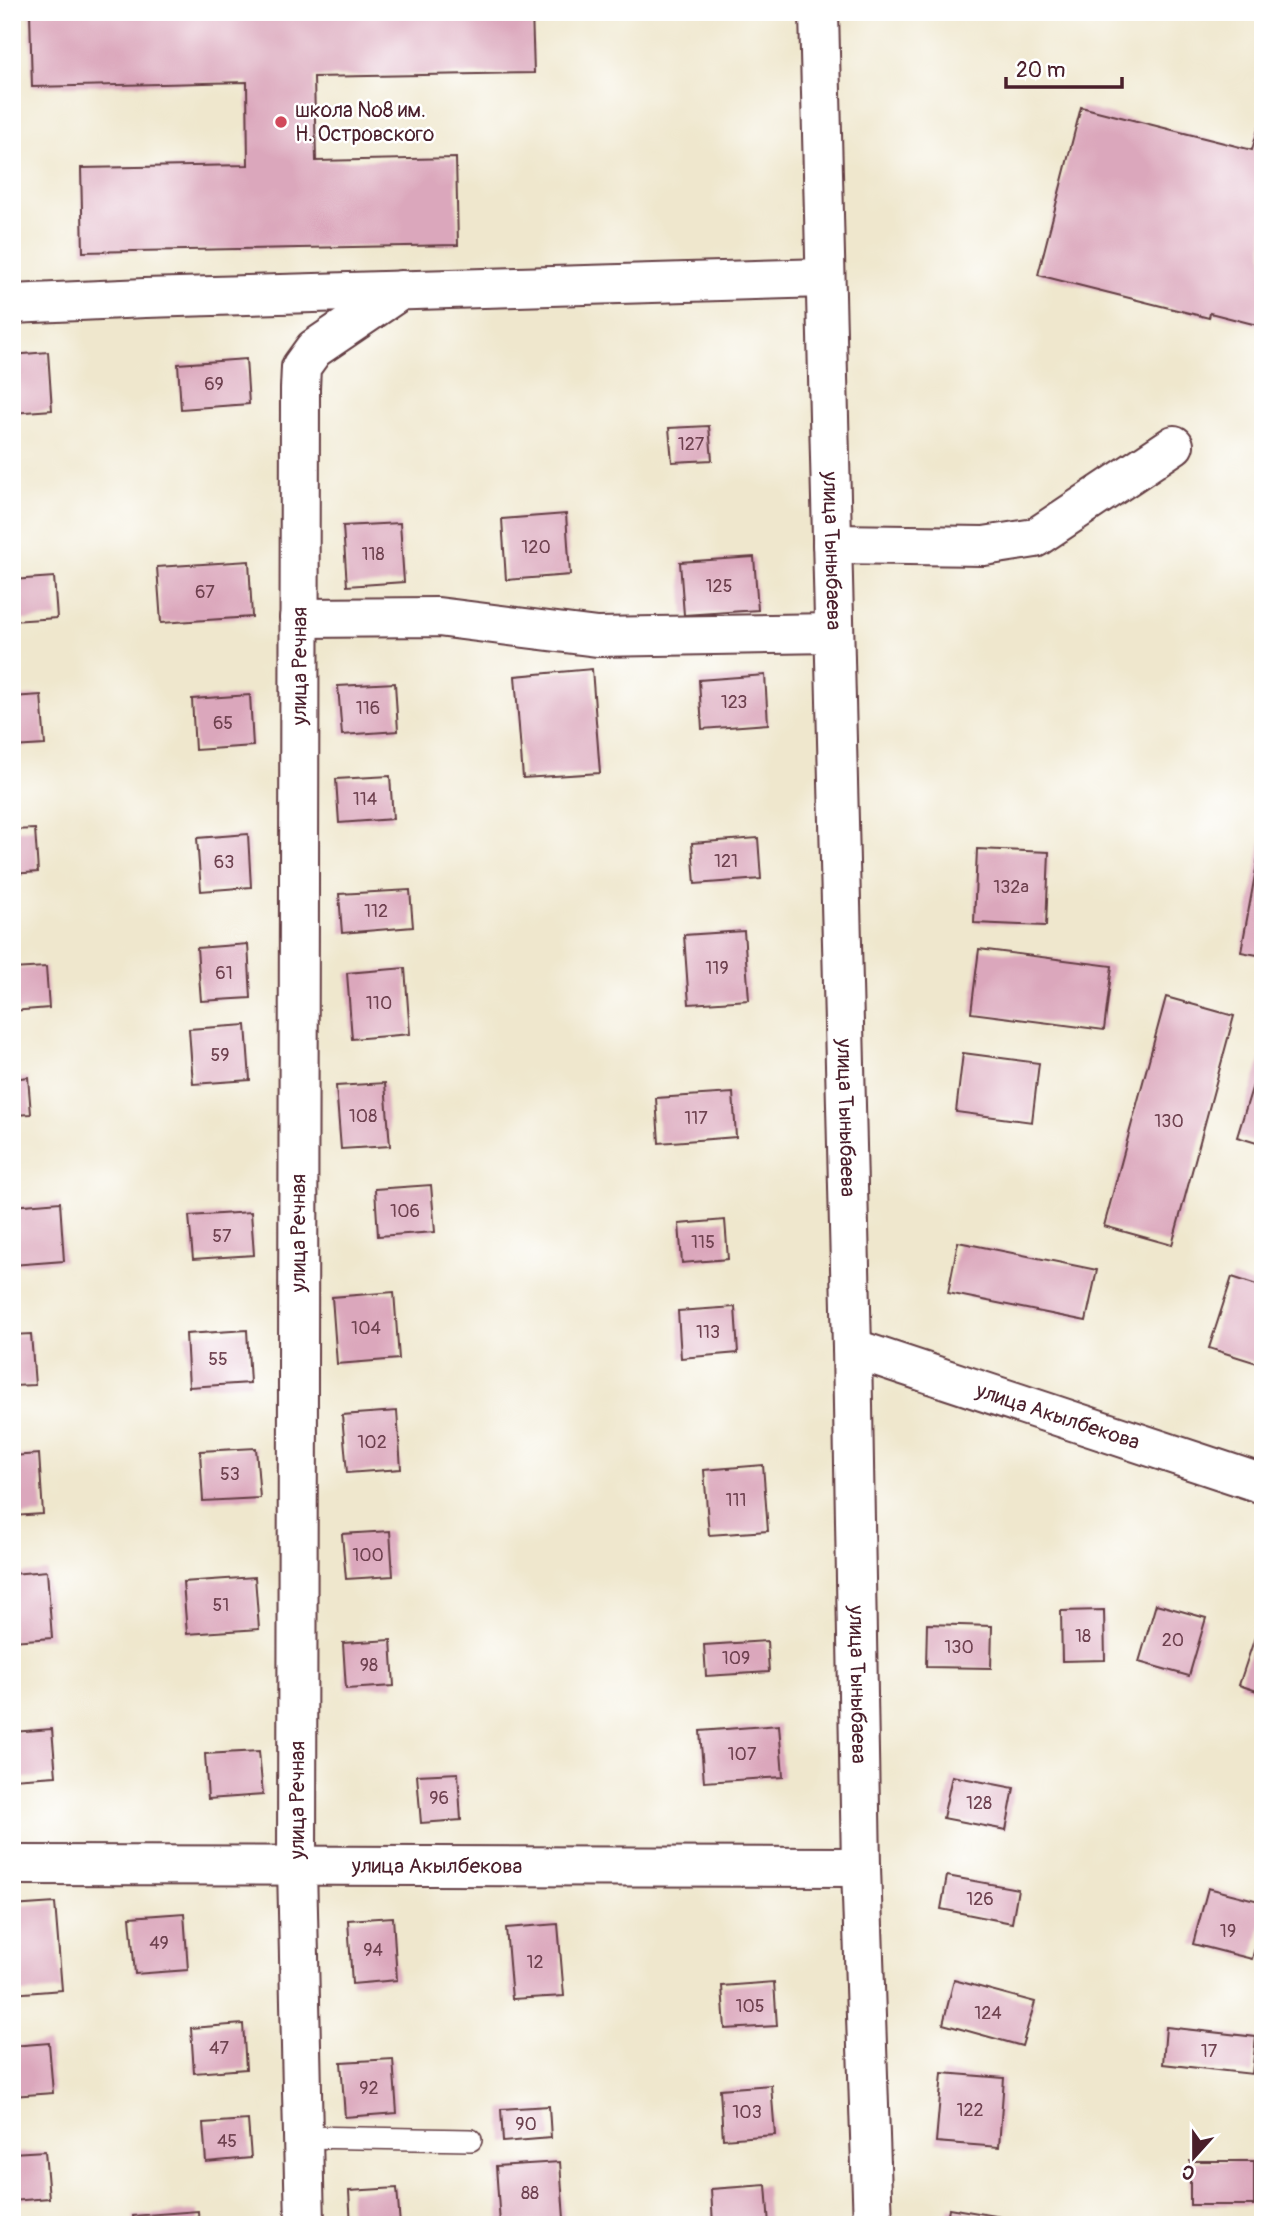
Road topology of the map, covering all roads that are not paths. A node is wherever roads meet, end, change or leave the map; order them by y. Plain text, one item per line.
1 (819, 12) edge
2 (825, 278) junction
3 (401, 290) junction
4 (12, 304) edge
5 (1174, 445) dead end
6 (832, 544) junction
7 (299, 618) junction
8 (834, 633) junction
9 (852, 1348) junction
10 (1263, 1484) edge
11 (12, 1865) edge
12 (297, 1867) junction
13 (861, 1867) junction
14 (303, 2137) junction
15 (471, 2140) dead end
16 (305, 2225) edge
17 (873, 2225) edge

1 - 2 street, улица Тыныбаева
2 - 3 street
2 - 6 street, улица Тыныбаева
3 - 4 street
3 - 7 street, улица Речная
5 - 6 street
6 - 8 street, улица Тыныбаева
7 - 8 street
7 - 12 street, улица Речная
8 - 9 street, улица Тыныбаева
9 - 10 street, улица Акылбекова
9 - 13 street, улица Тыныбаева
11 - 12 street, улица Акылбекова
12 - 13 street, улица Акылбекова
12 - 14 street, улица Речная
13 - 17 street, улица Тыныбаева
14 - 15 lane
14 - 16 street, улица Речная

